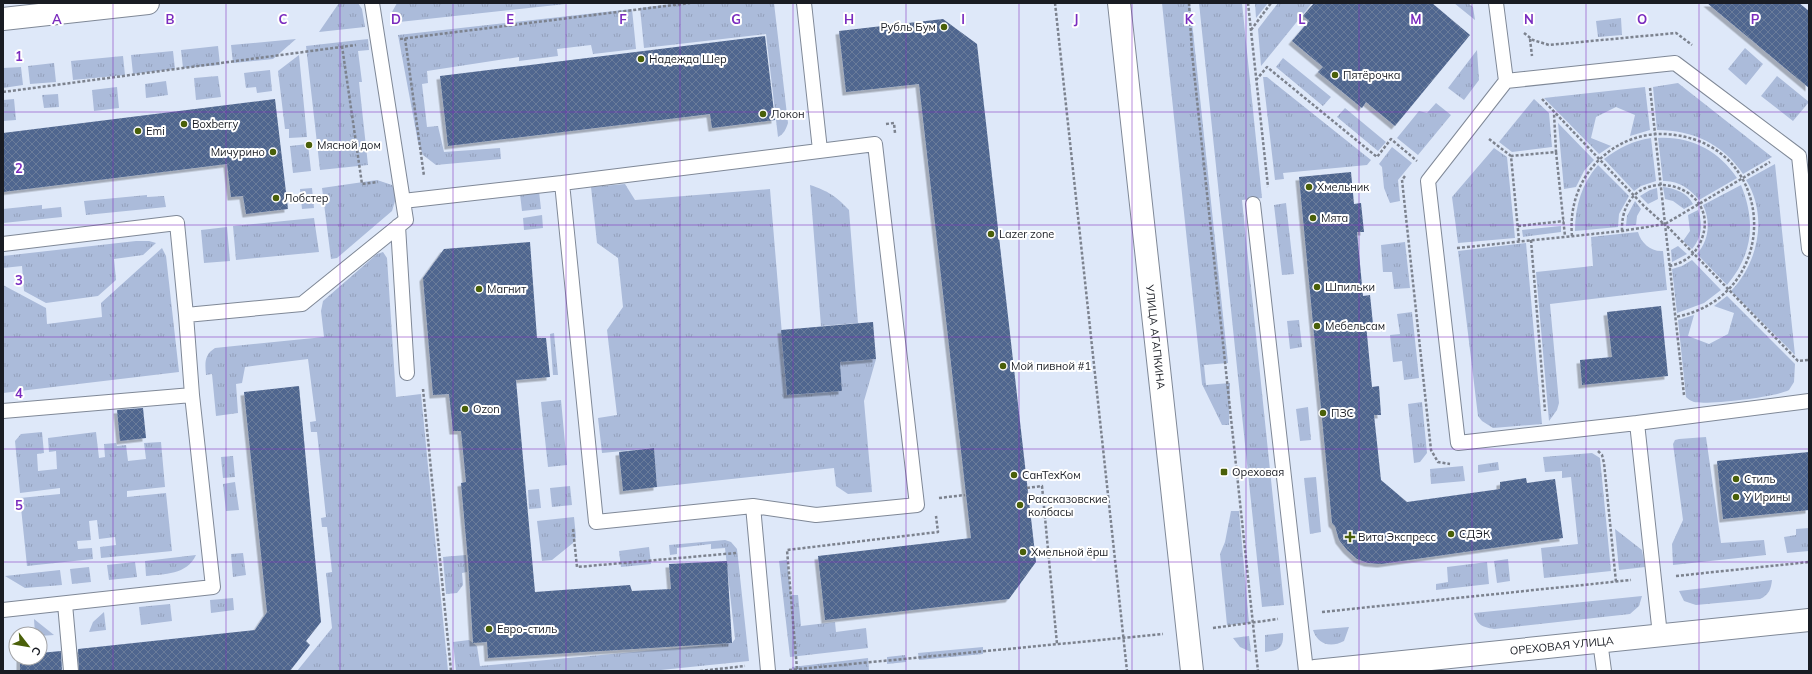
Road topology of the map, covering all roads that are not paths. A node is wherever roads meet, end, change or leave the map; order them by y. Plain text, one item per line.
1 (148, 3) edge
2 (372, 3) edge
3 (804, 3) edge
4 (1119, 3) edge
5 (1496, 3) edge
6 (3, 19) edge
7 (1506, 81) junction
8 (820, 150) junction
9 (562, 183) junction
10 (403, 201) junction
11 (1253, 204) dead end
12 (398, 226) junction
13 (3, 244) edge
14 (1809, 248) edge
15 (186, 315) junction
16 (407, 374) dead end
17 (192, 395) junction
18 (1809, 401) edge
19 (3, 411) edge
20 (1637, 423) junction
21 (753, 506) junction
22 (65, 604) junction
23 (3, 610) edge
24 (1809, 620) edge
25 (1660, 635) junction
26 (1600, 641) junction
27 (71, 671) edge
28 (768, 671) edge
29 (1192, 671) edge
30 (1306, 671) edge
31 (1315, 671) edge
32 (1604, 671) edge

1 - 6 main road
2 - 10 lane
3 - 8 lane
4 - 29 main road, УЛИЦА АГАПКИНА
5 - 7 lane
7 - 14 lane
7 - 20 lane
8 - 9 lane
8 - 21 lane
9 - 10 lane
9 - 21 lane
10 - 12 lane
11 - 30 lane
12 - 15 lane
12 - 16 lane
13 - 15 lane
15 - 17 lane
17 - 19 lane
17 - 22 lane
18 - 20 lane
20 - 25 lane
21 - 28 lane
22 - 23 lane
22 - 27 lane
24 - 25 main road, ОРЕХОВАЯ УЛИЦА
25 - 26 main road, ОРЕХОВАЯ УЛИЦА
26 - 31 main road, ОРЕХОВАЯ УЛИЦА
26 - 32 lane

